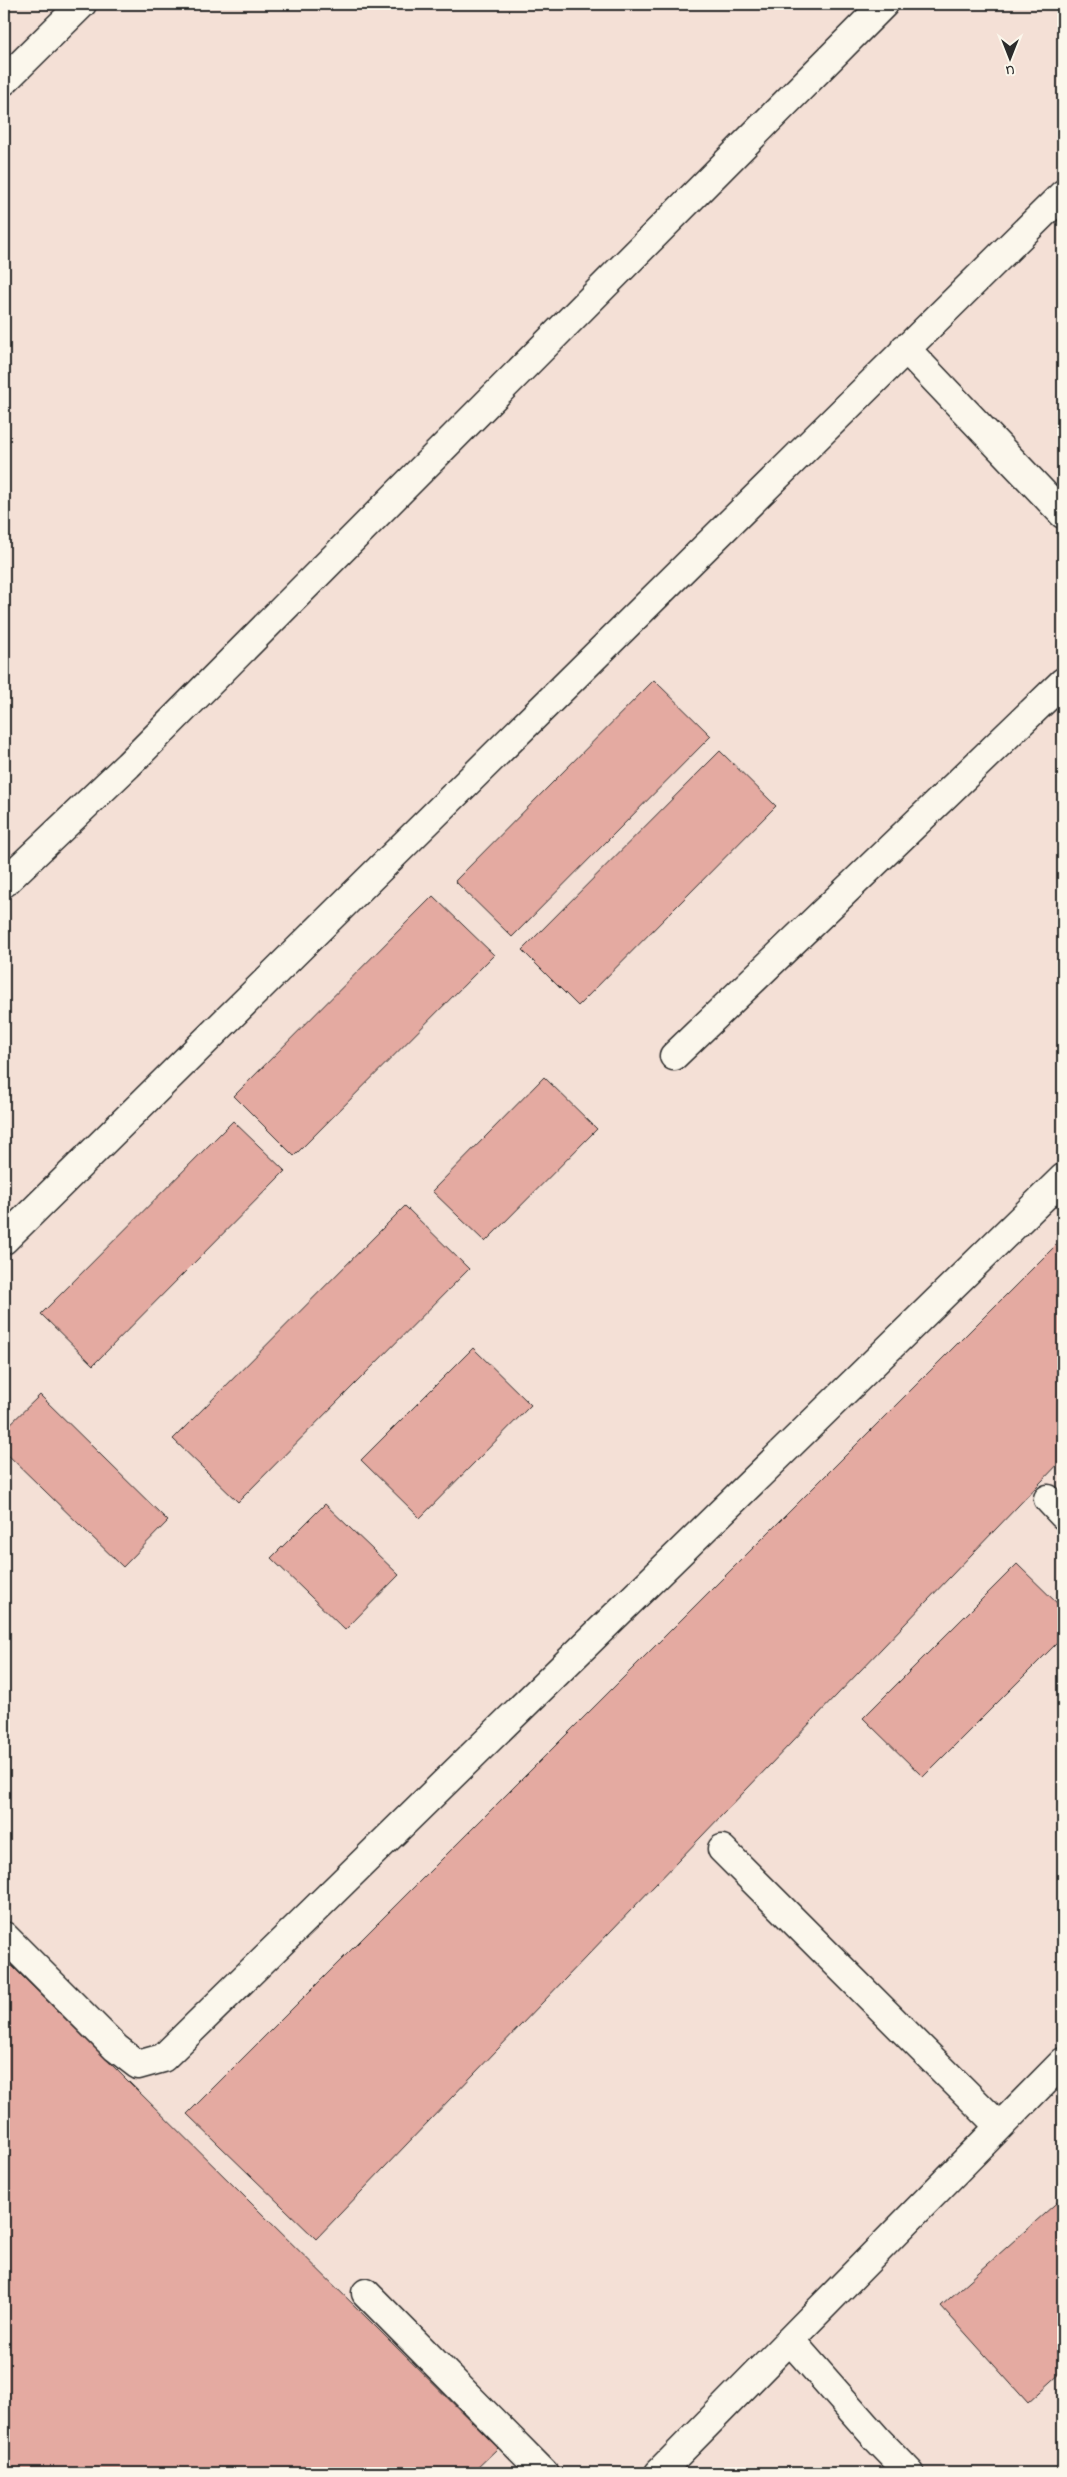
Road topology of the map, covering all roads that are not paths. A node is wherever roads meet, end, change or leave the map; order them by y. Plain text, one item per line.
1 (82, 4) edge
2 (884, 4) edge
3 (4, 81) edge
4 (1063, 194) edge
5 (905, 348) junction
6 (1063, 514) edge
7 (1063, 682) edge
8 (4, 883) edge
9 (674, 1056) dead end
10 (1063, 1178) edge
11 (4, 1240) edge
12 (722, 1849) dead end
13 (4, 1936) edge
14 (1063, 2062) edge
15 (999, 2126) junction
16 (366, 2293) dead end
17 (790, 2340) junction
18 (544, 2473) edge
19 (659, 2473) edge
20 (910, 2473) edge

1 - 3 lane
2 - 8 lane
4 - 5 lane
5 - 6 lane
5 - 11 lane
7 - 9 lane
10 - 13 lane
12 - 15 lane
14 - 15 lane
15 - 17 lane
16 - 18 lane
17 - 19 lane
17 - 20 lane

